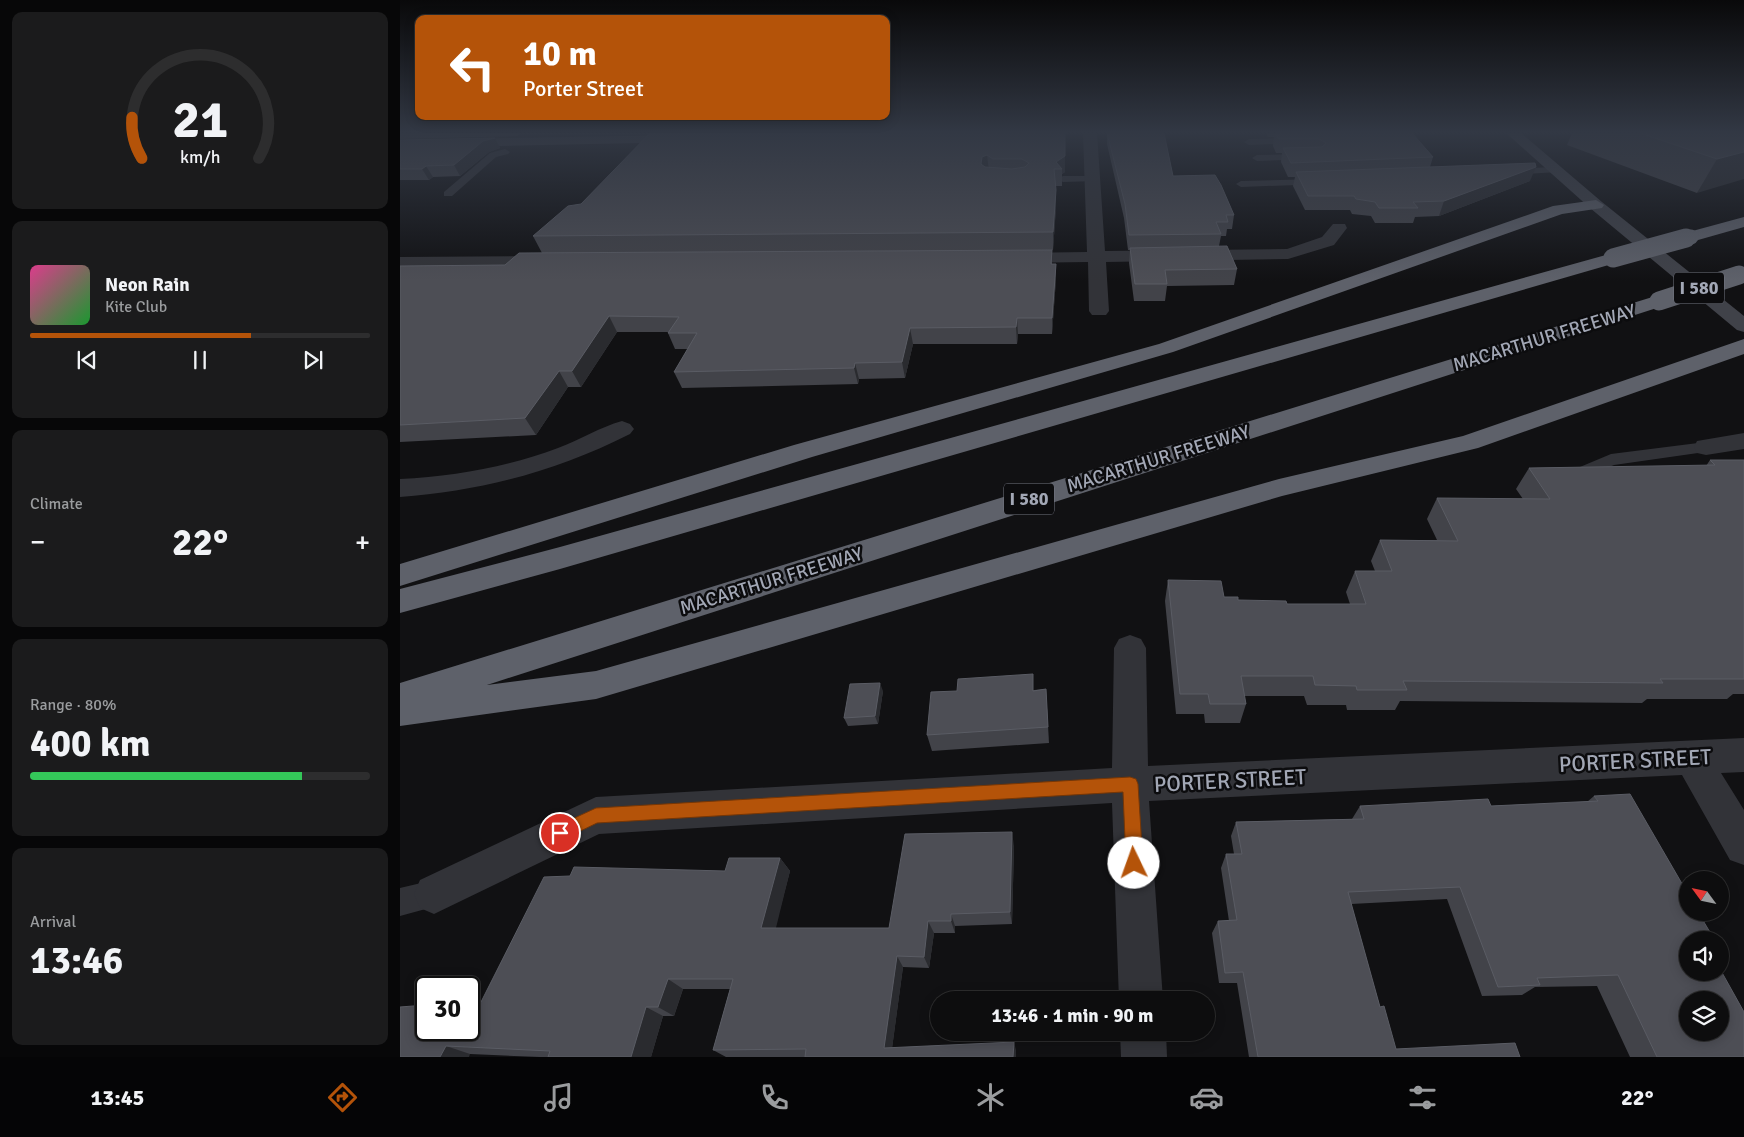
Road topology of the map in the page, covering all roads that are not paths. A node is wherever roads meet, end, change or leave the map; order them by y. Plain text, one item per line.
1 (462, 182) edge
2 (1092, 182) edge
3 (1293, 182) edge
4 (1569, 182) edge
5 (1241, 184) dead end
6 (448, 194) dead end
7 (1596, 205) junction
8 (1744, 222) edge
9 (1339, 228) dead end
10 (1096, 257) junction
11 (998, 258) edge
12 (563, 261) edge
13 (400, 262) edge
14 (1742, 274) edge
15 (1098, 311) dead end
16 (1744, 326) edge
17 (1744, 345) edge
18 (622, 429) dead end
19 (1744, 441) edge
20 (1706, 447) joint
21 (1568, 479) edge
22 (400, 488) edge
23 (400, 575) edge
24 (400, 600) edge
25 (1130, 648) dead end
26 (400, 698) edge
27 (400, 711) edge
28 (1744, 754) edge
29 (1691, 757) junction
30 (1130, 784) junction
31 (1744, 846) edge
32 (434, 894) joint
33 (400, 902) edge
34 (1141, 991) edge
35 (1143, 1041) edge
36 (1144, 1057) edge

1 - 6 lane
2 - 10 street
3 - 5 lane
4 - 7 main road
7 - 16 main road
7 - 23 highway
8 - 24 highway, bridge
9 - 10 street
10 - 11 street
10 - 15 street
12 - 13 street
14 - 26 highway, MACARTHUR FREEWAY / I 580, bridge
17 - 27 highway
18 - 22 street
19 - 20 street
20 - 21 lane
25 - 30 street
28 - 29 street, PORTER STREET
29 - 30 street, PORTER STREET
29 - 31 street
30 - 32 street, PORTER STREET
30 - 34 street
32 - 33 lane
35 - 36 street

